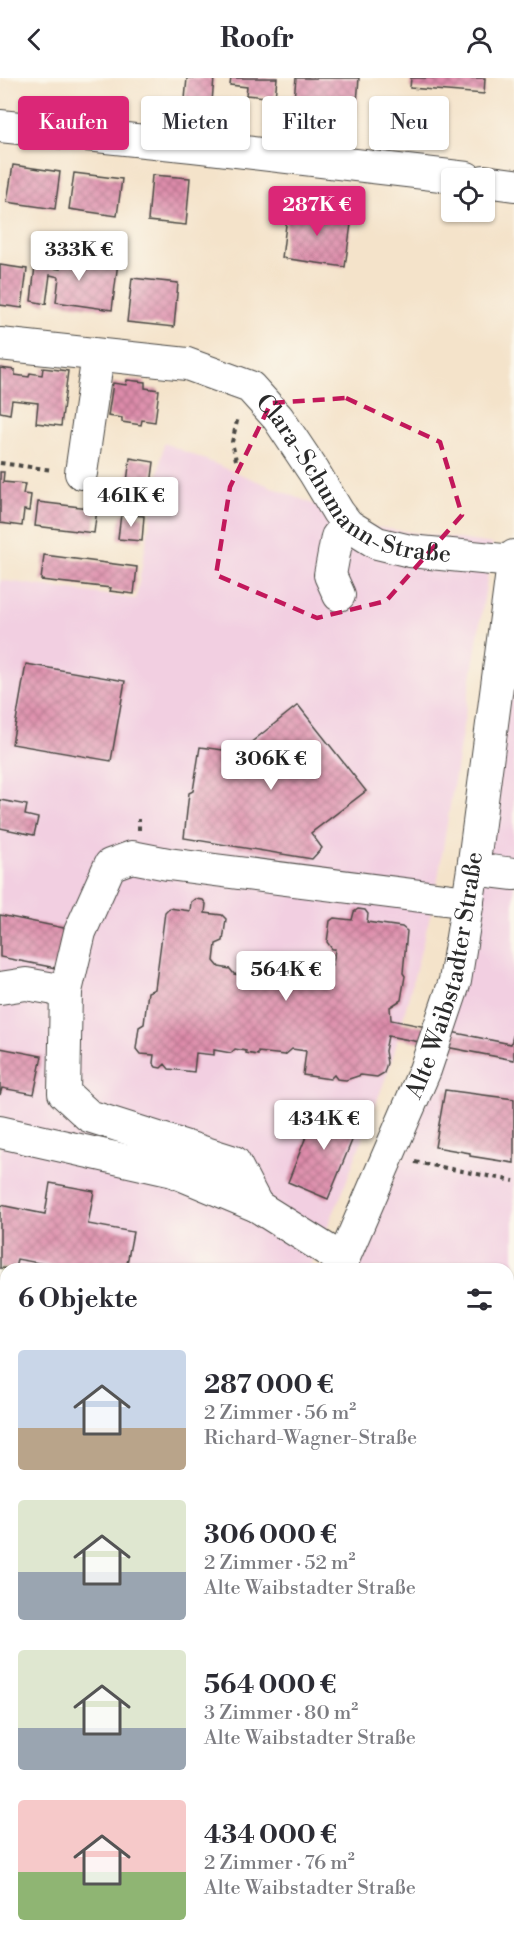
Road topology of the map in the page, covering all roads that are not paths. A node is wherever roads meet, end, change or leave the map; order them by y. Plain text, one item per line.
1 (0, 126) edge
2 (441, 175) edge
3 (495, 182) edge
4 (514, 185) edge
5 (0, 344) edge
6 (98, 355) junction
7 (81, 473) road end
8 (348, 525) junction
9 (514, 556) edge
10 (513, 561) edge
11 (339, 595) dead end
12 (507, 669) edge
13 (473, 869) junction
14 (514, 874) edge
15 (468, 902) junction
16 (0, 988) edge
17 (66, 991) junction
18 (0, 1132) edge
19 (257, 1206) junction
20 (338, 1263) edge
21 (342, 1263) edge

1 - 2 street
3 - 4 street
5 - 6 street, Clara-Schumann-Straße
6 - 7 street
6 - 8 street, Clara-Schumann-Straße
8 - 10 street, Clara-Schumann-Straße
8 - 11 street
9 - 10 street, Alte Waibstadter Straße
10 - 12 street, Alte Waibstadter Straße
12 - 13 street, Alte Waibstadter Straße
13 - 14 street
13 - 15 street, Alte Waibstadter Straße
15 - 17 street
15 - 21 street, Alte Waibstadter Straße
16 - 17 street
17 - 19 street
18 - 19 street
19 - 20 street

